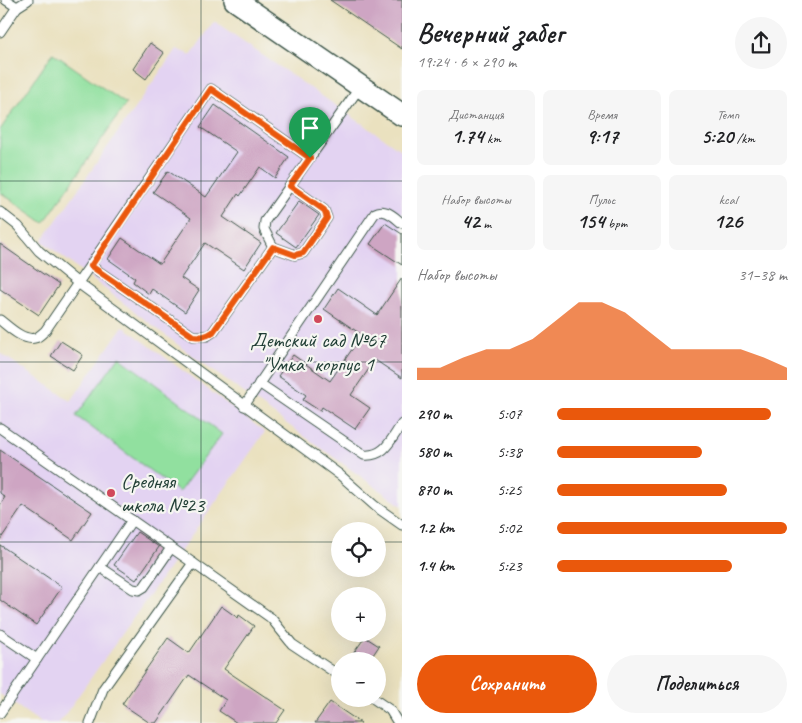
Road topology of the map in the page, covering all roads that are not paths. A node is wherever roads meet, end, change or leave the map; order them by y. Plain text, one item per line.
1 (6, 0) edge
2 (28, 0) edge
3 (235, 0) edge
4 (17, 7) junction
5 (0, 32) edge
6 (360, 87) junction
7 (402, 115) edge
8 (310, 158) junction
9 (290, 186) junction
10 (0, 212) edge
11 (402, 223) edge
12 (273, 247) junction
13 (91, 266) junction
14 (78, 284) junction
15 (0, 320) edge
16 (259, 384) junction
17 (244, 406) junction
18 (402, 424) edge
19 (0, 428) edge
20 (132, 520) junction
21 (402, 524) edge
22 (171, 548) junction
23 (193, 563) junction
24 (100, 567) junction
25 (0, 634) edge
26 (37, 659) junction
27 (331, 670) edge
28 (386, 707) edge
29 (0, 714) edge
30 (90, 723) edge
31 (398, 723) edge

1 - 4 lane
2 - 4 lane
3 - 6 street
4 - 5 lane
6 - 7 street
6 - 8 lane
8 - 9 lane
8 - 13 lane
9 - 12 lane
9 - 12 lane
10 - 14 lane
11 - 16 lane
12 - 13 lane
13 - 14 lane
14 - 15 lane
14 - 17 lane
16 - 17 lane
16 - 18 lane
17 - 21 lane
19 - 20 lane
20 - 22 lane
20 - 24 lane
22 - 23 lane
22 - 24 lane
23 - 27 lane
23 - 30 lane
24 - 26 lane
25 - 26 lane
26 - 29 lane
28 - 31 lane

